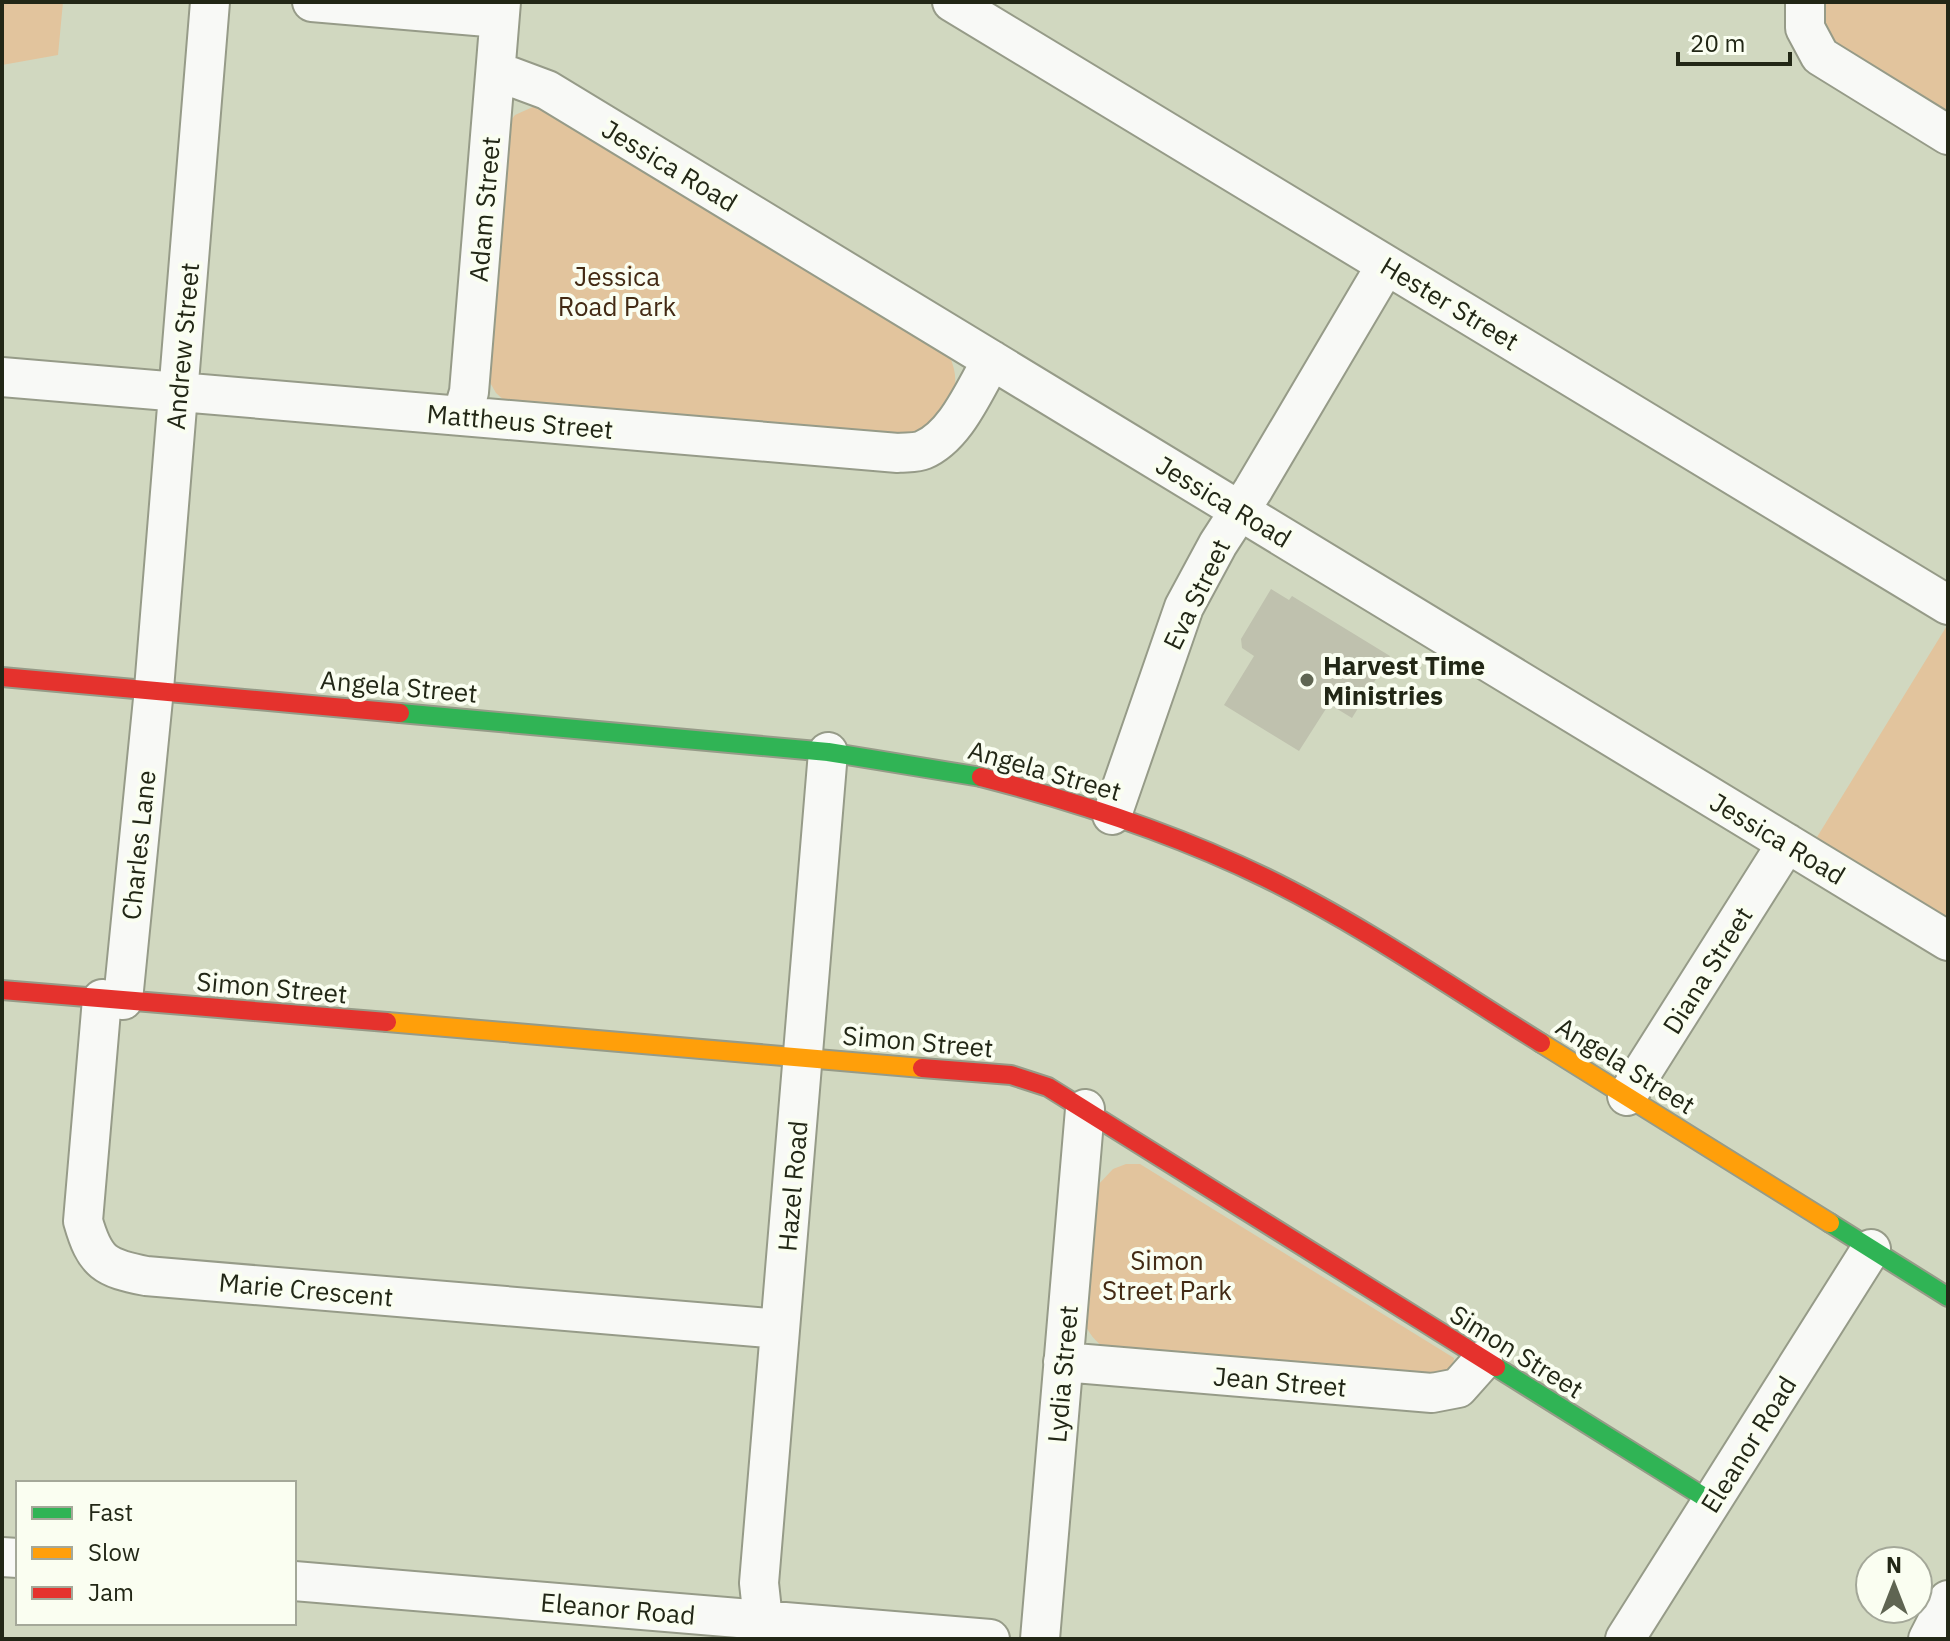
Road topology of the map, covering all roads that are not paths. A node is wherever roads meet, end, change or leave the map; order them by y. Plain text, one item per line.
1 (210, 2) edge
2 (312, 2) edge
3 (952, 2) edge
4 (1805, 2) edge
5 (500, 10) edge
6 (496, 71) junction
7 (1948, 135) edge
8 (1386, 265) junction
9 (992, 360) junction
10 (2, 377) edge
11 (178, 391) junction
12 (462, 416) junction
13 (1239, 511) junction
14 (1948, 605) edge
15 (2, 677) edge
16 (154, 689) junction
17 (828, 752) junction
18 (1112, 815) junction
19 (1787, 843) junction
20 (1948, 941) edge
21 (2, 990) edge
22 (113, 1000) junction
23 (802, 1058) junction
24 (1627, 1096) junction
25 (1085, 1109) junction
26 (1871, 1249) junction
27 (1948, 1297) edge
28 (780, 1329) junction
29 (1483, 1360) junction
30 (1063, 1362) junction
31 (1712, 1502) junction
32 (296, 1581) edge
33 (1948, 1600) edge
34 (762, 1630) edge
35 (990, 1639) edge
36 (1040, 1639) edge
37 (1625, 1639) edge
38 (1928, 1639) edge

1 - 11 street, Andrew Street
2 - 5 street
3 - 8 street, Hester Street
4 - 7 street
5 - 6 street, Adam Street
6 - 9 street, Jessica Road
6 - 12 street, Adam Street
8 - 13 street, Eva Street
8 - 14 street, Hester Street
9 - 12 street, Mattheus Street
9 - 13 street, Jessica Road
10 - 11 street, Mattheus Street
11 - 12 street, Mattheus Street
11 - 16 street, Andrew Street
13 - 18 street, Eva Street
13 - 19 street, Jessica Road
15 - 16 street, Angela Street
16 - 17 street, Angela Street
16 - 22 street, Charles Lane
17 - 18 street, Angela Street
17 - 23 street, Hazel Road
18 - 24 street, Angela Street
19 - 20 street, Jessica Road
19 - 24 street, Diana Street
21 - 22 street, Simon Street
22 - 23 street, Simon Street
22 - 28 street, Marie Crescent
23 - 25 street, Simon Street
23 - 28 street, Hazel Road
24 - 26 street, Angela Street
25 - 29 street, Simon Street
25 - 30 street, Lydia Street
26 - 27 street, Angela Street
26 - 31 street, Eleanor Road
28 - 34 street, Hazel Road
29 - 30 street, Jean Street
29 - 31 street, Simon Street
30 - 36 street, Lydia Street
31 - 37 street, Eleanor Road
32 - 34 street, Eleanor Road
33 - 38 street
34 - 35 street, Eleanor Road

